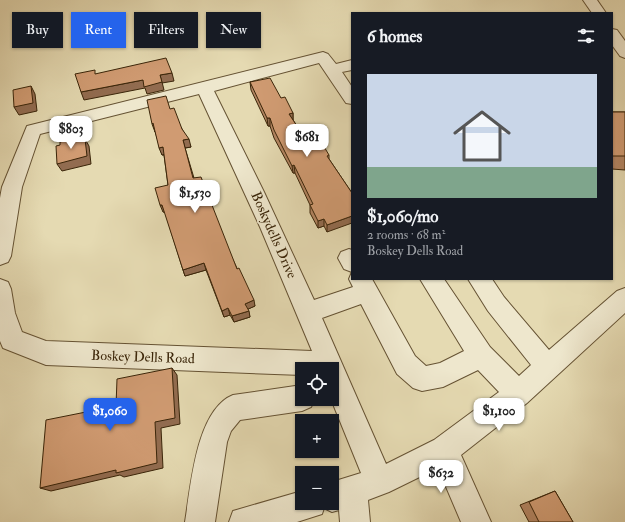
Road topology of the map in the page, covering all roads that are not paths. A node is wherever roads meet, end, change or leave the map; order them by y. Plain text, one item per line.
1 (590, 0) edge
2 (598, 12) edge
3 (613, 35) edge
4 (625, 53) edge
5 (351, 65) edge
6 (332, 70) junction
7 (204, 88) junction
8 (350, 93) edge
9 (0, 256) edge
10 (432, 280) edge
11 (480, 280) edge
12 (364, 286) edge
13 (0, 289) edge
14 (625, 298) edge
15 (308, 312) junction
16 (480, 355) junction
17 (327, 362) edge
18 (548, 367) junction
19 (295, 375) edge
20 (518, 394) junction
21 (295, 399) edge
22 (338, 406) edge
23 (444, 450) junction
24 (354, 490) edge
25 (295, 508) edge
26 (200, 522) edge
27 (244, 522) edge
28 (355, 522) edge
29 (476, 522) edge

1 - 2 street
3 - 4 street
5 - 6 street
6 - 7 street
6 - 8 street
7 - 9 street
7 - 15 street, Boskydells Drive
10 - 16 street
11 - 18 street
12 - 15 street
12 - 16 street
13 - 19 street, Boskey Dells Road
14 - 18 street
15 - 17 street, Boskydells Drive
16 - 20 street
18 - 20 street
20 - 23 street
21 - 26 street
22 - 24 street, Boskydells Drive
23 - 24 street
23 - 29 street
24 - 28 street, Boskydells Drive
25 - 27 street

